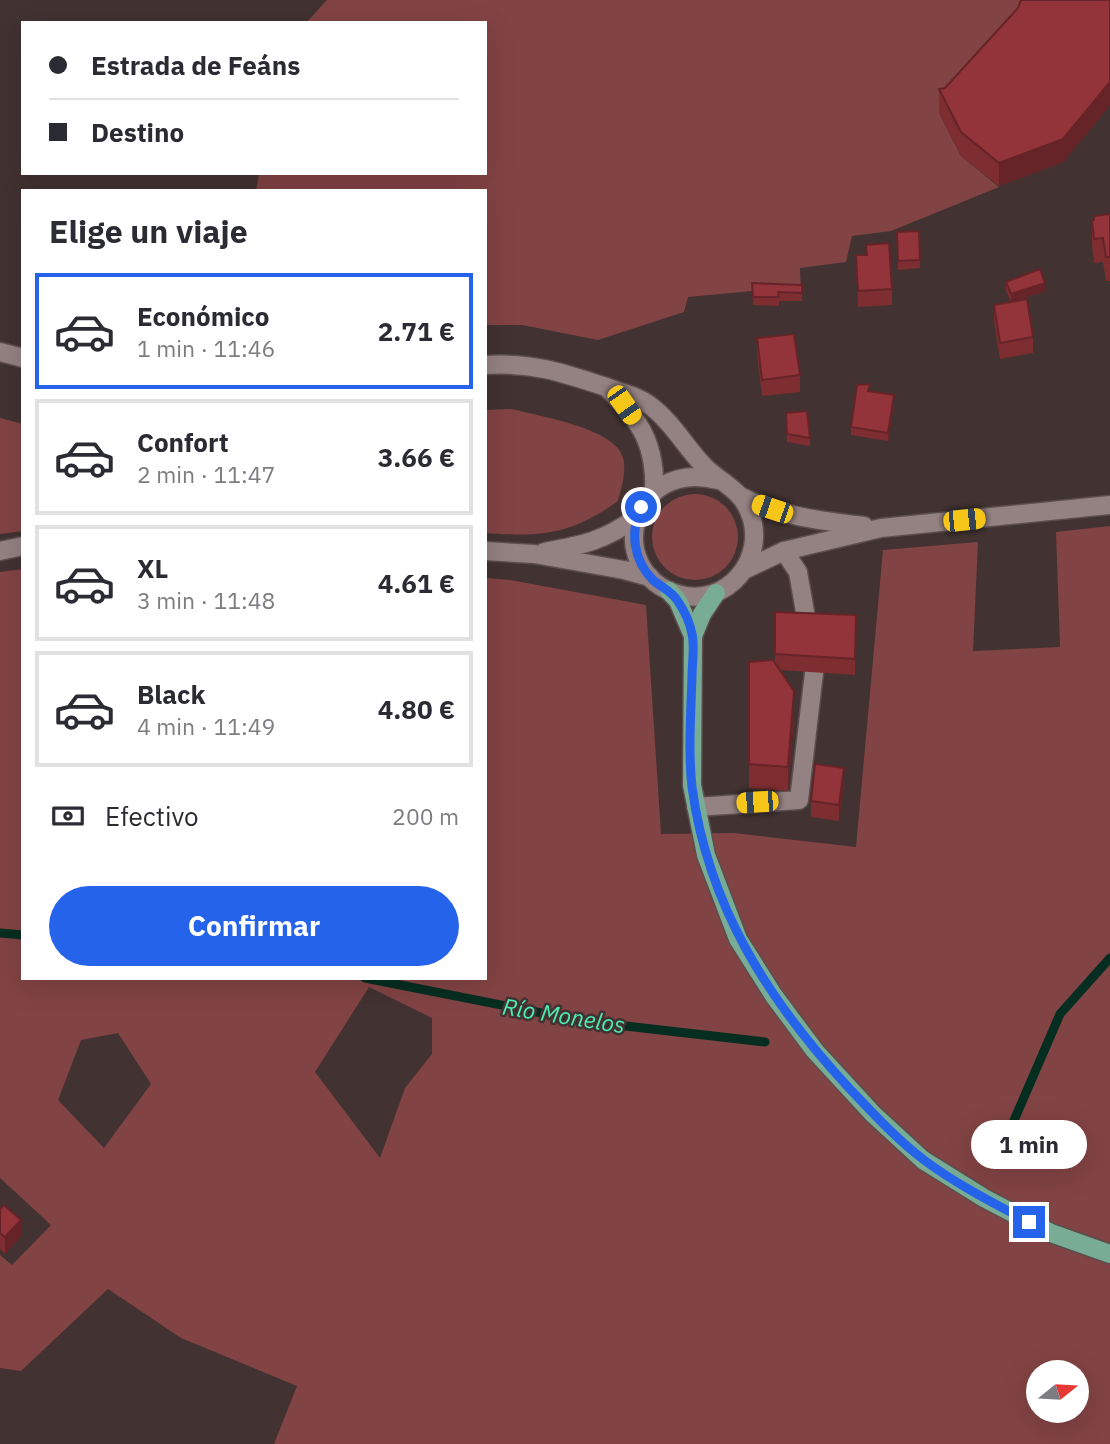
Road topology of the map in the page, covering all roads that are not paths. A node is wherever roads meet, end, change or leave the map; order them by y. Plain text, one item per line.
1 (0, 352) edge
2 (21, 357) edge
3 (487, 365) edge
4 (607, 388) junction
5 (718, 480) junction
6 (654, 491) junction
7 (740, 496) junction
8 (1110, 505) edge
9 (637, 517) junction
10 (881, 528) junction
11 (21, 547) edge
12 (0, 551) edge
13 (487, 551) edge
14 (784, 551) junction
15 (534, 554) junction
16 (746, 569) junction
17 (650, 577) junction
18 (668, 591) junction
19 (716, 593) junction
20 (808, 629) edge
21 (693, 636) junction
22 (814, 673) edge
23 (696, 807) junction
24 (1110, 1254) edge

1 - 2 street
3 - 4 street
4 - 5 street
4 - 6 street
5 - 6 street
5 - 7 street
6 - 9 street
7 - 10 street
7 - 16 street
8 - 10 street
9 - 15 street
9 - 17 street
10 - 14 street
11 - 12 street
13 - 15 street
14 - 16 street
14 - 20 street
15 - 17 street
16 - 19 street
17 - 18 street
18 - 19 street
18 - 21 main road
19 - 21 main road
21 - 23 main road
22 - 23 street
23 - 24 main road

